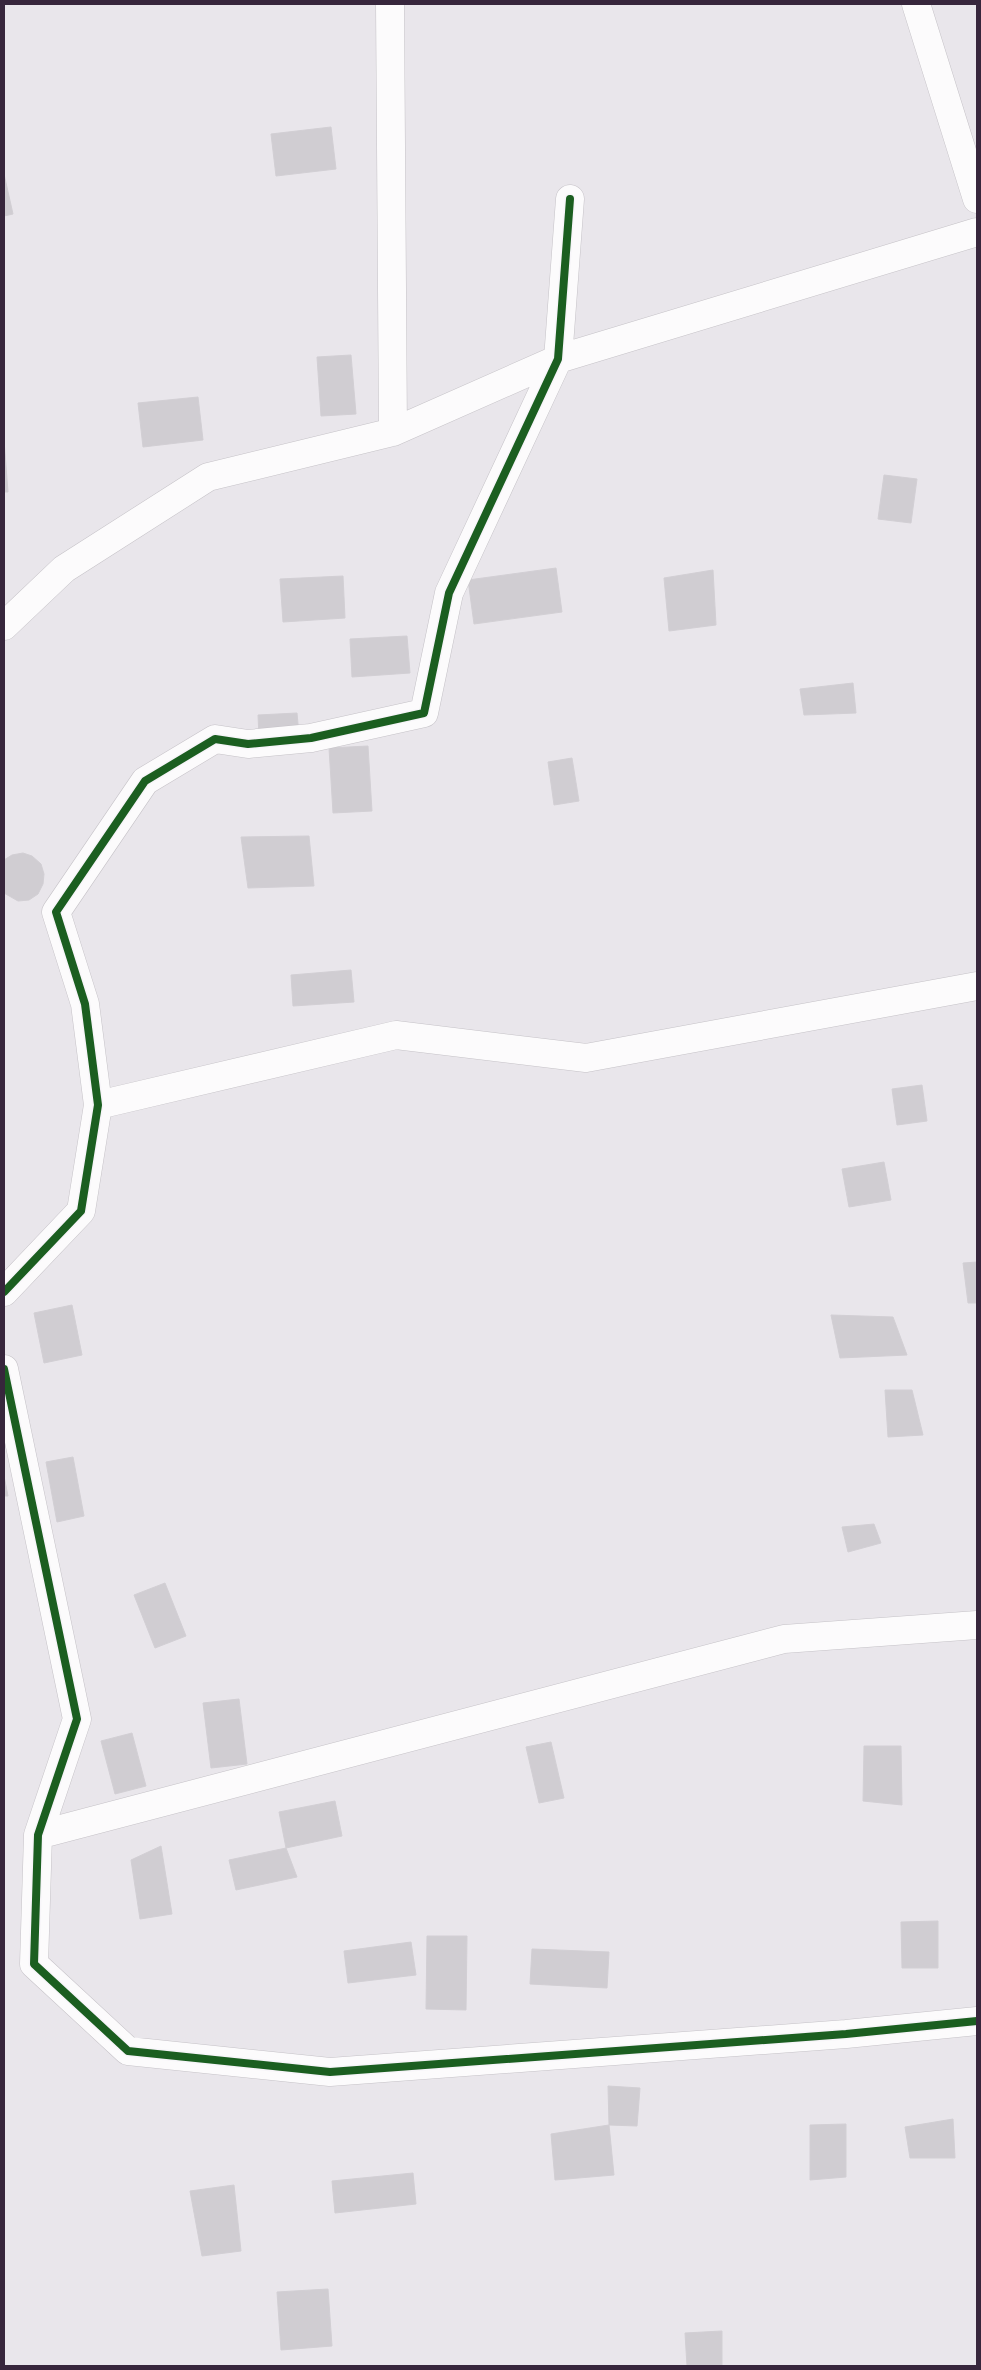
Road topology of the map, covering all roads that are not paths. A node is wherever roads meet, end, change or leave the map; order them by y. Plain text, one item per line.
1 (390, 4) edge
2 (916, 4) edge
3 (570, 199) dead end
4 (977, 200) edge
5 (977, 232) edge
6 (558, 358) junction
7 (393, 432) junction
8 (4, 626) edge
9 (977, 986) edge
10 (98, 1105) junction
11 (4, 1292) edge
12 (4, 1369) edge
13 (977, 1625) edge
14 (38, 1835) junction
15 (977, 2021) edge

1 - 7 street
2 - 4 street
3 - 6 street
5 - 6 street
6 - 7 street
6 - 10 street
7 - 8 street
9 - 10 street
10 - 11 street
12 - 14 street
13 - 14 street
14 - 15 street

